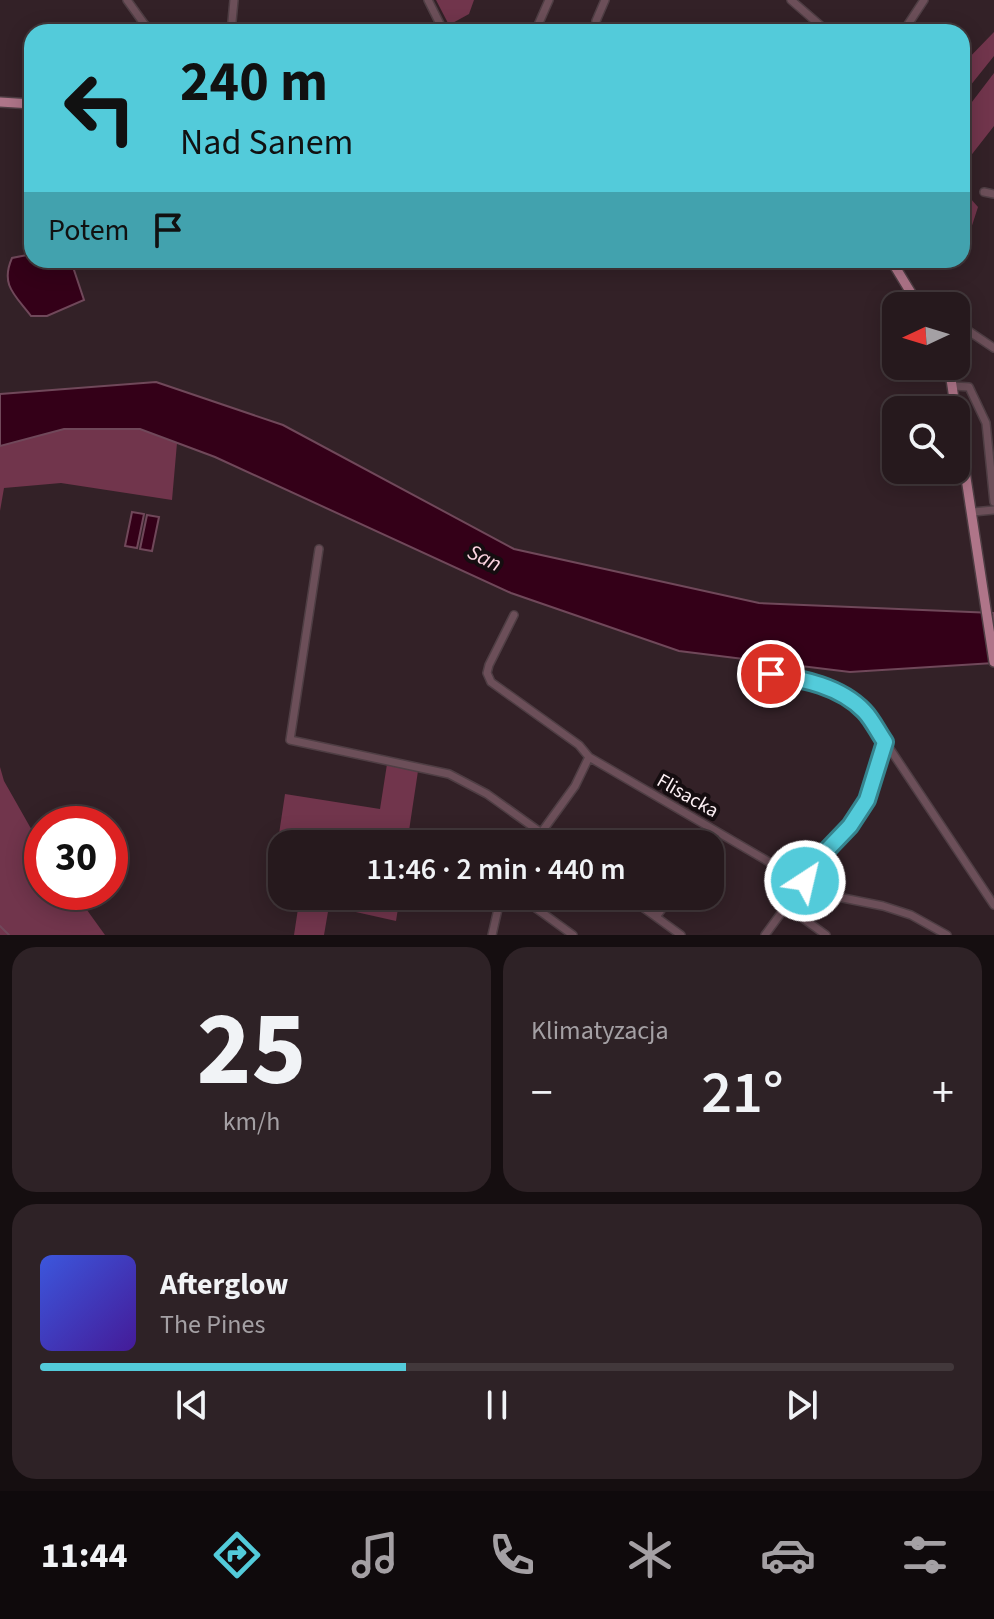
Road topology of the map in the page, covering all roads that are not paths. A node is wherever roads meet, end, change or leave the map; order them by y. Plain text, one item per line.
1 (127, 0) edge
2 (234, 0) edge
3 (428, 0) edge
4 (549, 0) edge
5 (605, 0) edge
6 (791, 0) edge
7 (924, 0) edge
8 (596, 21) dead end
9 (144, 24) edge
10 (232, 24) edge
11 (440, 24) edge
12 (538, 24) edge
13 (819, 24) edge
14 (908, 24) edge
15 (0, 102) edge
16 (24, 104) edge
17 (984, 192) dead end
18 (994, 194) edge
19 (896, 268) edge
20 (910, 292) edge
21 (970, 332) edge
22 (994, 348) edge
23 (952, 380) edge
24 (954, 386) junction
25 (994, 502) edge
26 (994, 510) edge
27 (973, 512) junction
28 (319, 549) dead end
29 (514, 615) dead end
30 (994, 662) edge
31 (741, 677) dead end
32 (885, 742) junction
33 (589, 757) junction
34 (538, 830) edge
35 (544, 830) edge
36 (805, 881) junction
37 (994, 905) edge
38 (786, 906) junction
39 (498, 910) edge
40 (538, 910) edge
41 (646, 910) edge
42 (661, 910) edge
43 (656, 917) junction
44 (492, 935) edge
45 (573, 935) edge
46 (681, 935) edge
47 (765, 935) edge
48 (826, 935) edge
49 (947, 935) edge

1 - 9 street
2 - 10 street
3 - 11 street
4 - 12 street
5 - 8 street
6 - 13 street
7 - 14 street
15 - 16 main road
17 - 18 street
19 - 20 main road
21 - 22 street
23 - 24 main road
24 - 25 street
24 - 27 main road
26 - 27 street
27 - 30 main road
28 - 34 street
29 - 33 street, Flisacka
31 - 32 street
32 - 36 street
32 - 37 street
33 - 35 street
33 - 36 street, Flisacka
36 - 38 street
36 - 49 street, Flisacka
38 - 47 street
38 - 48 street
39 - 44 street
40 - 45 street
41 - 43 street
42 - 43 street
43 - 46 street

